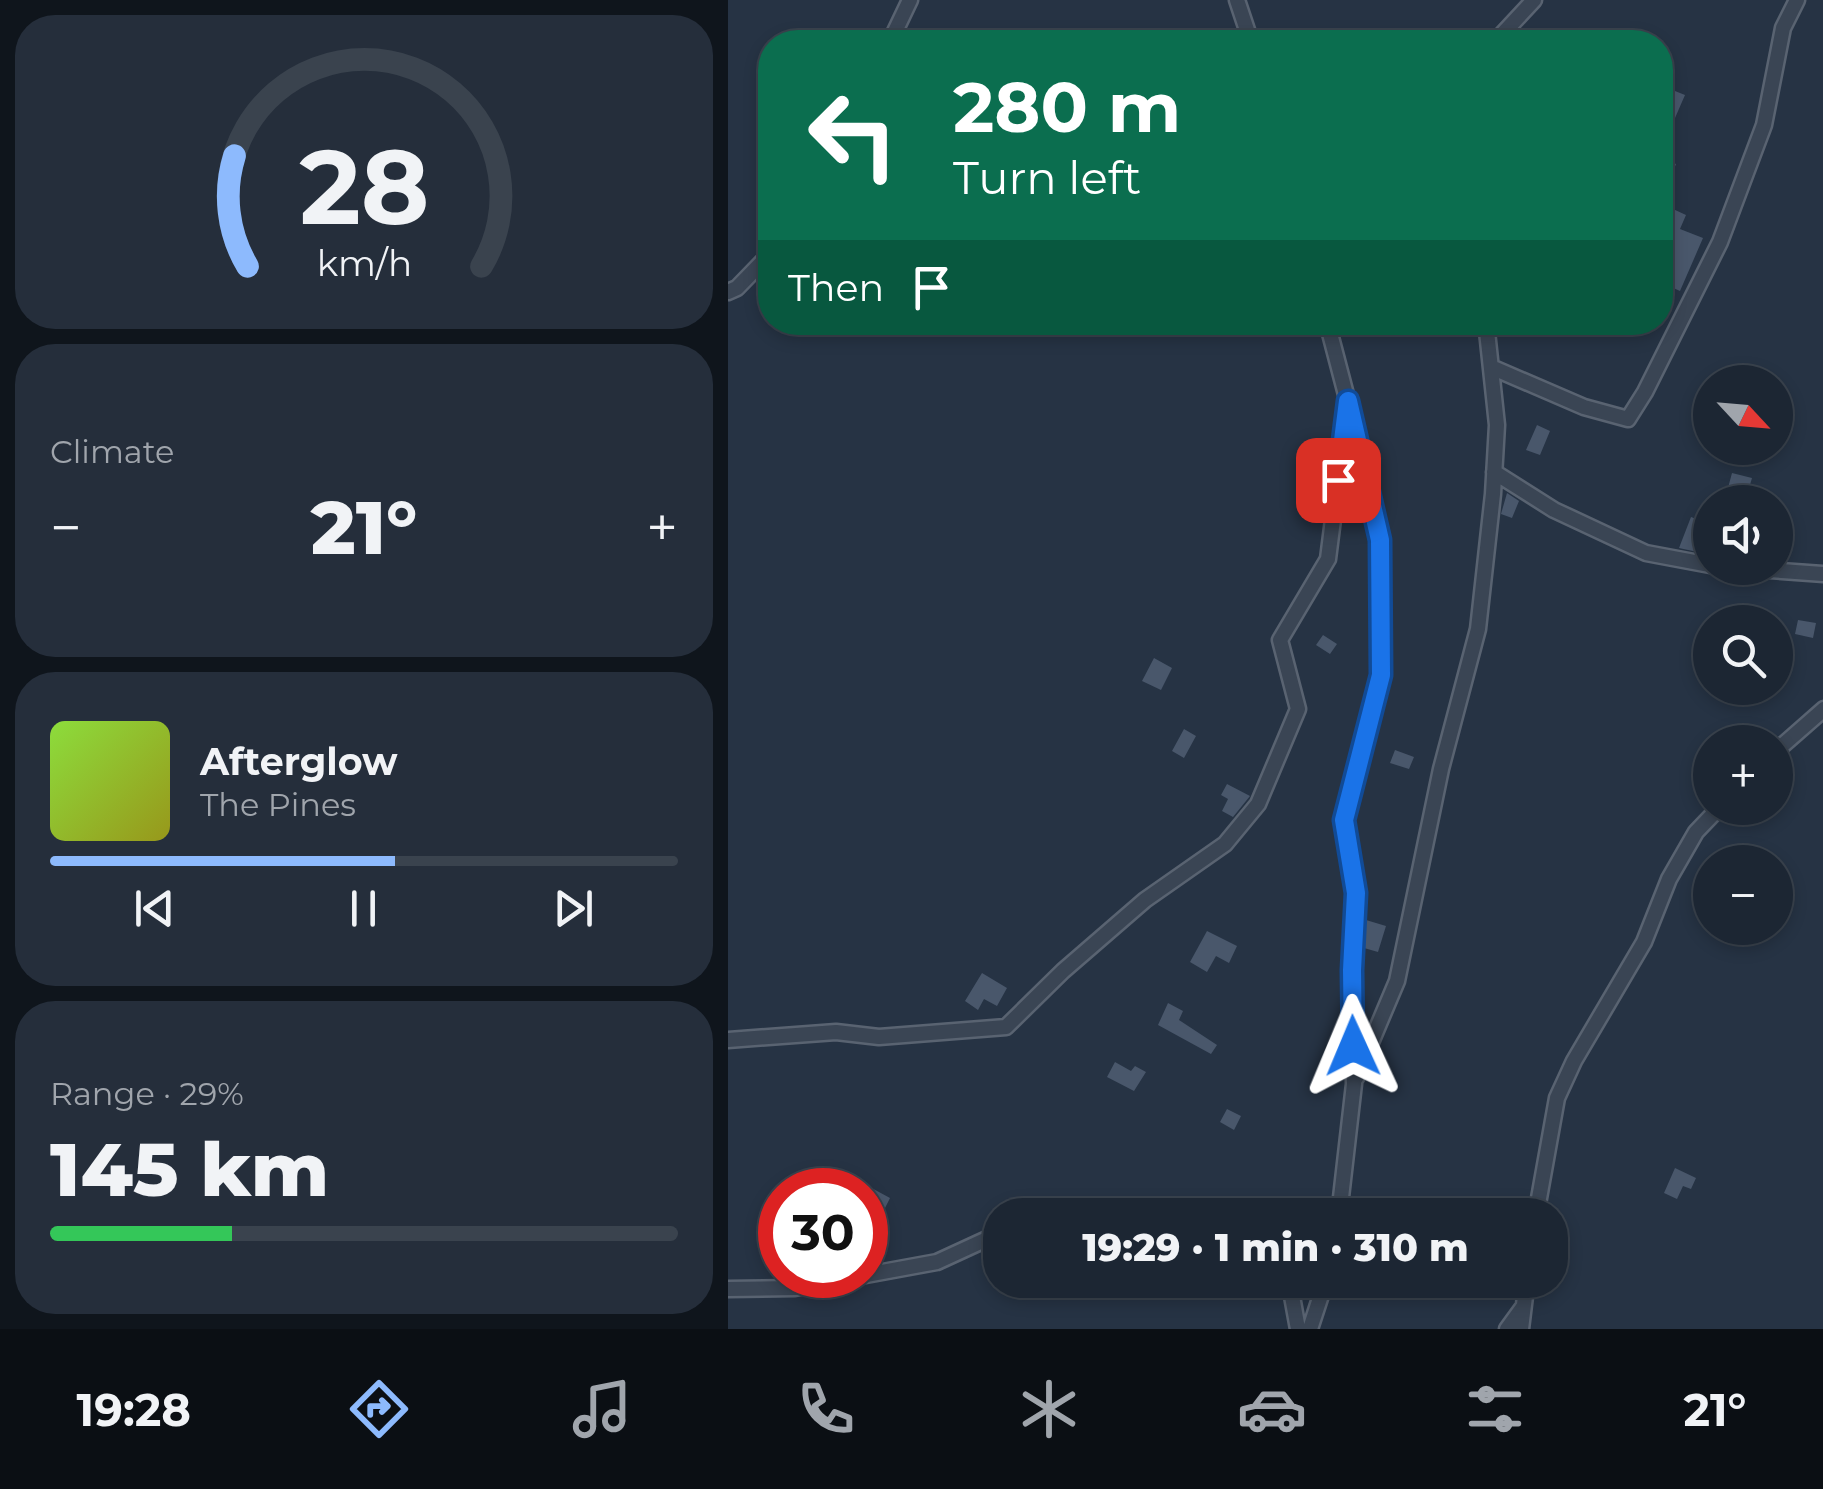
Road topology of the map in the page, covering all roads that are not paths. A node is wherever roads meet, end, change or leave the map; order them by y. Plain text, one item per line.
1 (910, 0) edge
2 (1237, 0) edge
3 (1534, 0) edge
4 (1797, 0) edge
5 (896, 30) edge
6 (1247, 30) edge
7 (1506, 30) edge
8 (758, 266) edge
9 (728, 292) edge
10 (1330, 335) edge
11 (1487, 335) edge
12 (1491, 367) junction
13 (1348, 401) junction
14 (1494, 472) junction
15 (1693, 562) edge
16 (1793, 572) edge
17 (1824, 574) edge
18 (1824, 709) edge
19 (1793, 737) edge
20 (1703, 825) edge
21 (728, 1040) edge
22 (1354, 1084) junction
23 (1341, 1198) edge
24 (1539, 1198) edge
25 (983, 1240) edge
26 (888, 1271) edge
27 (728, 1289) edge
28 (758, 1289) edge
29 (1292, 1298) edge
30 (1320, 1298) edge
31 (1525, 1298) edge
32 (1524, 1306) junction
33 (1298, 1329) edge
34 (1310, 1329) edge
35 (1507, 1329) edge
36 (1521, 1329) edge

1 - 5 street
2 - 6 street
3 - 7 street
4 - 12 street
8 - 9 street
10 - 13 street
11 - 12 street
12 - 14 street
13 - 21 street
13 - 22 street
14 - 15 street
14 - 22 street
16 - 17 street
18 - 19 street
20 - 24 street
22 - 23 street
25 - 26 street
27 - 28 street
29 - 33 street
30 - 34 street
31 - 32 street
32 - 35 street
32 - 36 street

